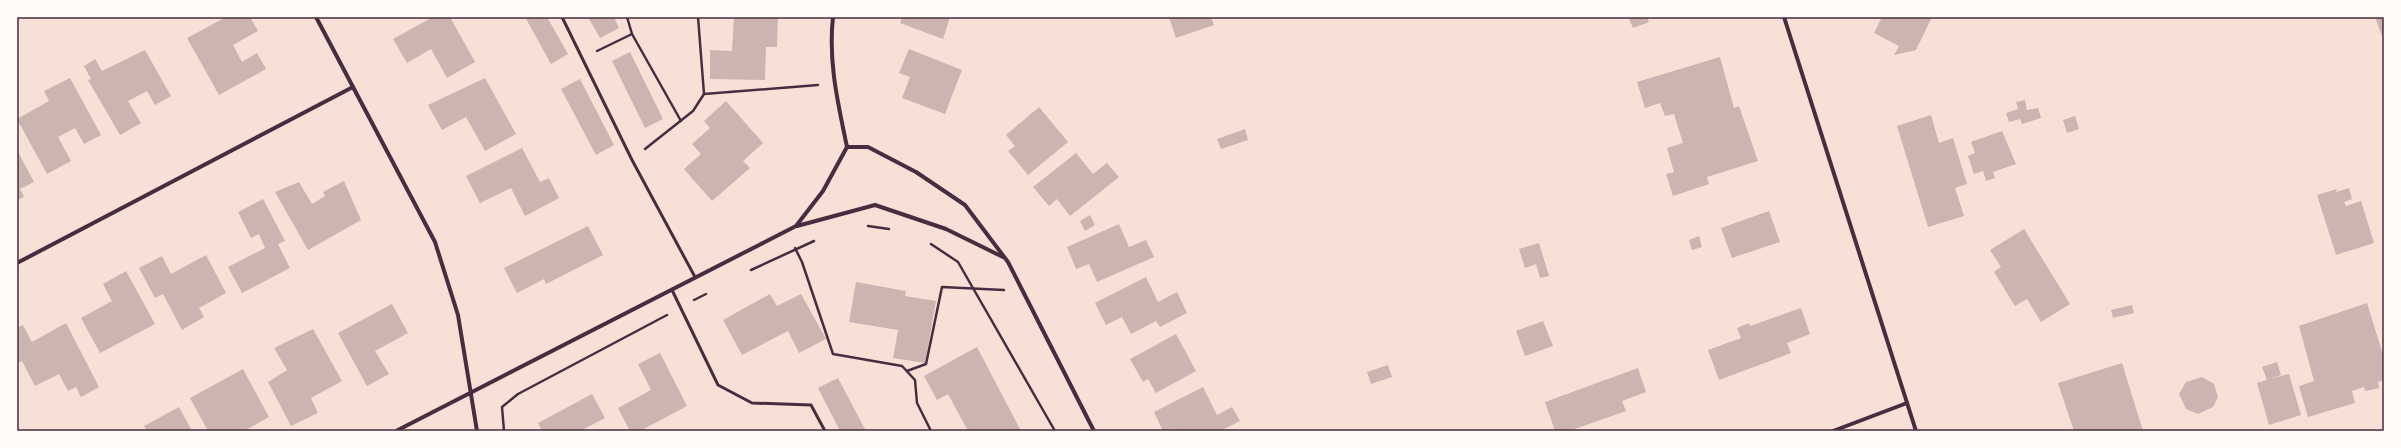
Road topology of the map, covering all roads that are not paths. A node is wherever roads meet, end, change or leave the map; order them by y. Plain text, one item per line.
1 (316, 17) edge
2 (562, 17) edge
3 (833, 17) edge
4 (1784, 17) edge
5 (353, 87) junction
6 (847, 147) junction
7 (796, 226) junction
8 (1005, 258) junction
9 (17, 263) edge
10 (695, 277) junction
11 (672, 290) junction
12 (472, 391) junction
13 (1908, 404) junction
14 (396, 431) edge
15 (478, 431) edge
16 (825, 431) edge
17 (1094, 431) edge
18 (1833, 431) edge
19 (1916, 431) edge

1 - 5 street
2 - 10 lane
3 - 6 street
4 - 13 street
5 - 9 street
5 - 12 street
6 - 7 street
6 - 8 street
7 - 8 street
7 - 10 street
8 - 17 street
10 - 11 street
11 - 12 street
11 - 16 lane
12 - 14 street
12 - 15 street
13 - 18 street
13 - 19 street

